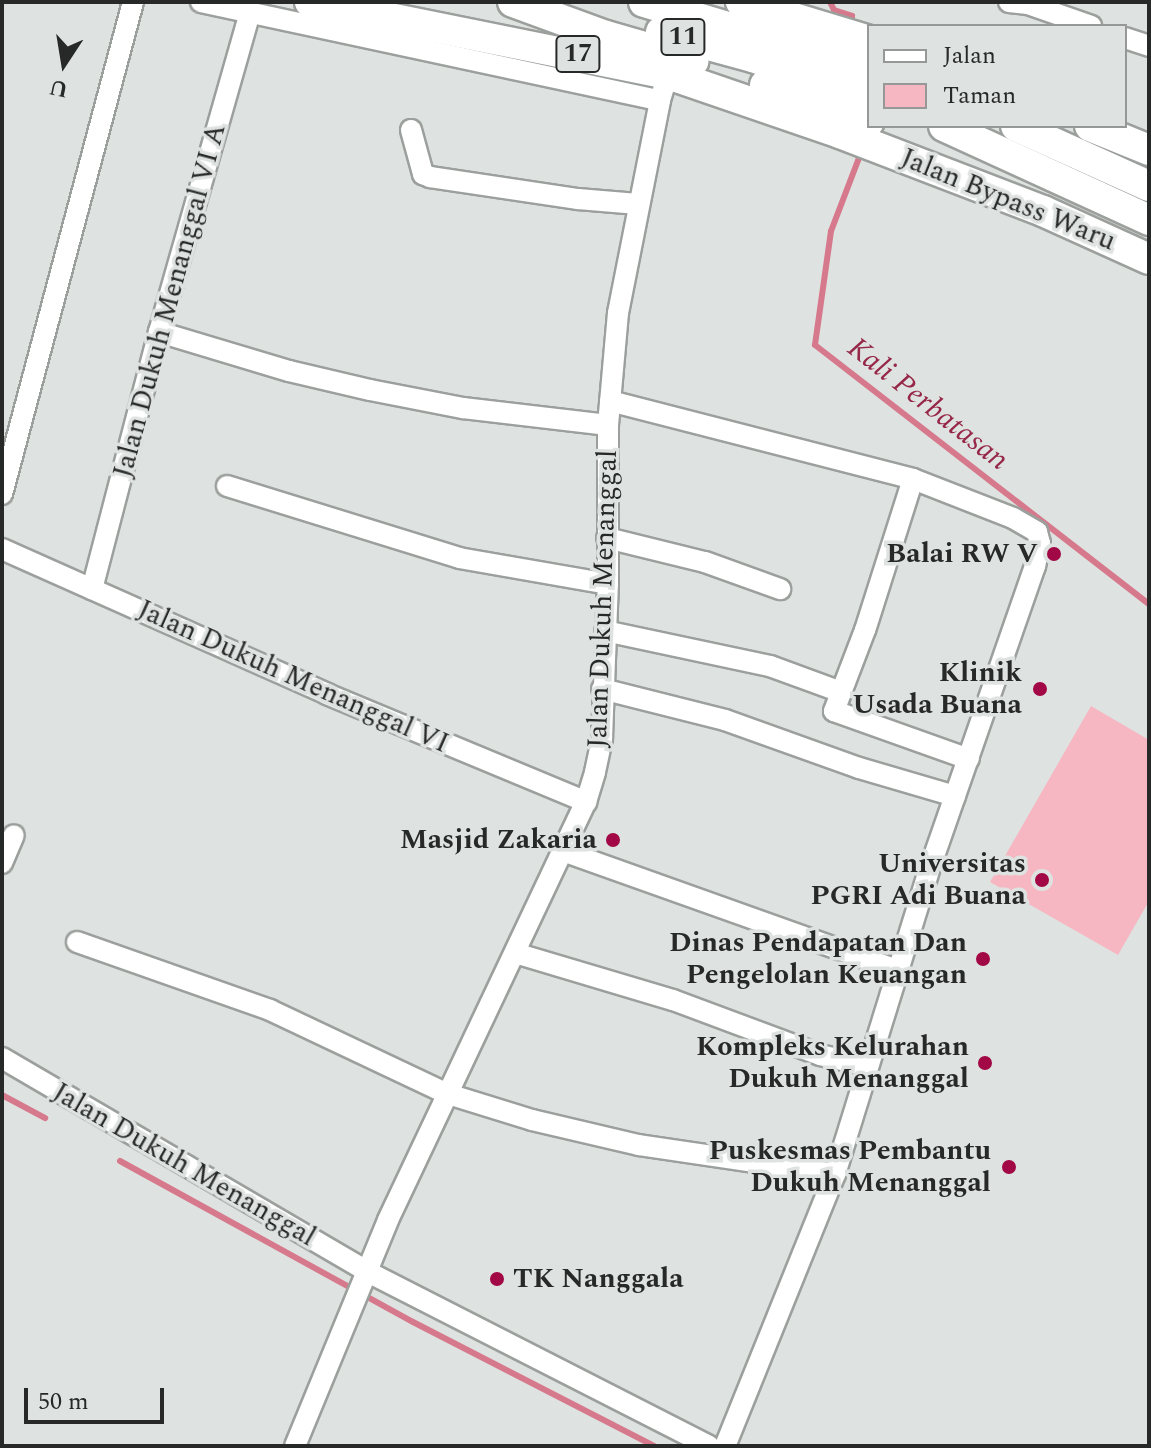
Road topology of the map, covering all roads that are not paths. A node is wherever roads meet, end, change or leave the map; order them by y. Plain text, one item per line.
1 (133, 2) edge
2 (201, 2) edge
3 (310, 2) edge
4 (516, 2) edge
5 (644, 2) edge
6 (741, 2) edge
7 (1009, 2) edge
8 (257, 14) junction
9 (1085, 24) edge
10 (1127, 39) edge
11 (867, 41) edge
12 (830, 42) junction
13 (1149, 46) edge
14 (867, 68) edge
15 (664, 87) junction
16 (847, 107) edge
17 (867, 122) edge
18 (948, 128) edge
19 (1021, 128) edge
20 (1095, 128) edge
21 (411, 130) dead end
22 (881, 132) edge
23 (1149, 150) edge
24 (1144, 182) edge
25 (638, 204) junction
26 (1149, 220) edge
27 (1149, 259) edge
28 (159, 332) junction
29 (610, 401) junction
30 (608, 425) junction
31 (913, 479) junction
32 (227, 486) dead end
33 (2, 494) edge
34 (607, 538) junction
35 (2, 549) edge
36 (608, 584) junction
37 (92, 589) junction
38 (780, 589) dead end
39 (605, 631) junction
40 (602, 689) junction
41 (841, 692) junction
42 (969, 759) junction
43 (955, 796) junction
44 (586, 802) junction
45 (14, 835) dead end
46 (568, 853) junction
47 (2, 863) edge
48 (77, 942) dead end
49 (515, 953) junction
50 (900, 971) junction
51 (2, 1058) edge
52 (868, 1066) junction
53 (448, 1094) junction
54 (835, 1174) junction
55 (362, 1279) junction
56 (295, 1446) edge
57 (709, 1446) edge
58 (725, 1446) edge

1 - 33 street
2 - 8 street
3 - 15 highway, 17
4 - 16 highway
5 - 12 highway, 11
6 - 12 highway
7 - 9 street
8 - 15 street
8 - 28 street, Jalan Dukuh Menanggal VI A
10 - 13 street
11 - 12 highway
12 - 14 highway, 11
15 - 16 highway, 17
15 - 25 street, Jalan Dukuh Menanggal
16 - 17 highway, Jalan Bypass Waru
18 - 26 highway
19 - 24 highway
20 - 23 highway
21 - 25 street
22 - 27 highway, Jalan Bypass Waru
25 - 29 street, Jalan Dukuh Menanggal
28 - 30 street
28 - 37 street, Jalan Dukuh Menanggal VI A
29 - 30 street, Jalan Dukuh Menanggal
29 - 31 street
30 - 34 street, Jalan Dukuh Menanggal
31 - 41 street
31 - 42 street
32 - 36 street
34 - 36 street, Jalan Dukuh Menanggal
34 - 38 street
35 - 37 street, Jalan Dukuh Menanggal VI
36 - 39 street, Jalan Dukuh Menanggal
37 - 44 street, Jalan Dukuh Menanggal VI
39 - 40 street, Jalan Dukuh Menanggal
39 - 41 street
40 - 43 street
40 - 44 street, Jalan Dukuh Menanggal
41 - 42 street
42 - 43 street
43 - 50 street
44 - 46 street, Jalan Dukuh Menanggal
45 - 47 street
46 - 49 street, Jalan Dukuh Menanggal
46 - 50 street
48 - 53 street
49 - 52 street
49 - 53 street, Jalan Dukuh Menanggal
50 - 52 street
51 - 55 street, Jalan Dukuh Menanggal
52 - 54 street
53 - 54 street
53 - 55 street, Jalan Dukuh Menanggal
54 - 58 street
55 - 56 street
55 - 57 street, Jalan Dukuh Menanggal

